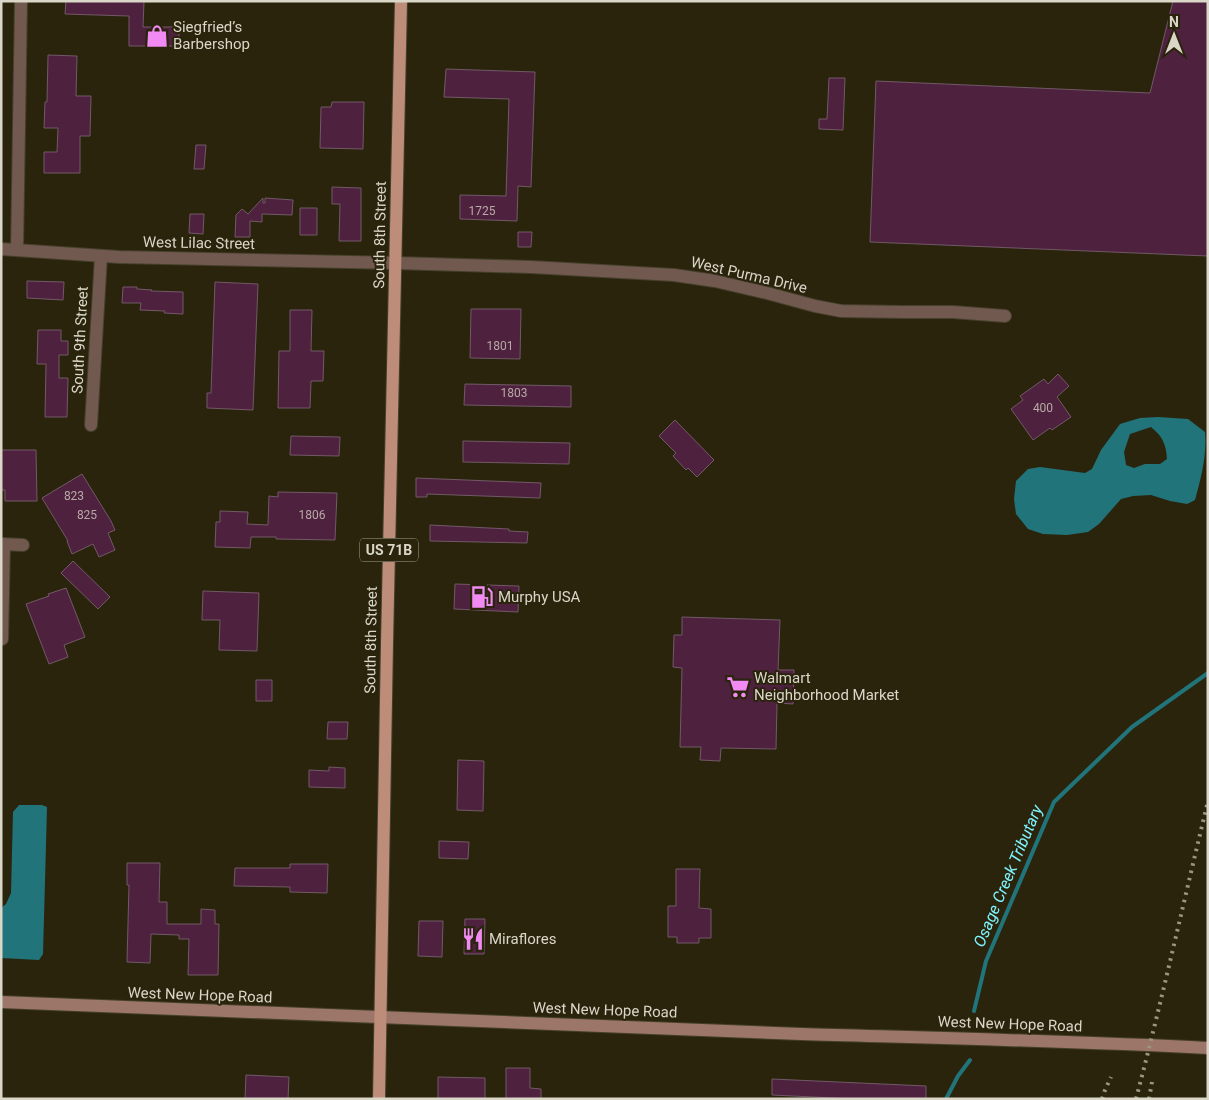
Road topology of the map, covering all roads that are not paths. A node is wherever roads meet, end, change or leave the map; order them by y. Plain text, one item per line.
1 (21, 1) edge
2 (401, 1) edge
3 (1, 249) edge
4 (17, 250) junction
5 (101, 256) junction
6 (396, 263) junction
7 (1005, 316) dead end
8 (91, 425) dead end
9 (3, 544) edge
10 (23, 545) dead end
11 (2, 638) edge
12 (1, 1002) edge
13 (381, 1019) junction
14 (1208, 1048) edge
15 (379, 1099) edge

1 - 4 street
2 - 6 main road, South 8th Street / US 71B
3 - 4 street, West Lilac Street
4 - 5 street, West Lilac Street
5 - 6 street, West Lilac Street
5 - 8 street, South 9th Street
6 - 7 street, West Purma Drive
6 - 13 main road, South 8th Street / US 71B
9 - 10 street
9 - 11 street
12 - 13 main road, West New Hope Road
13 - 14 main road, West New Hope Road
13 - 15 main road, South 8th Street / US 71B

